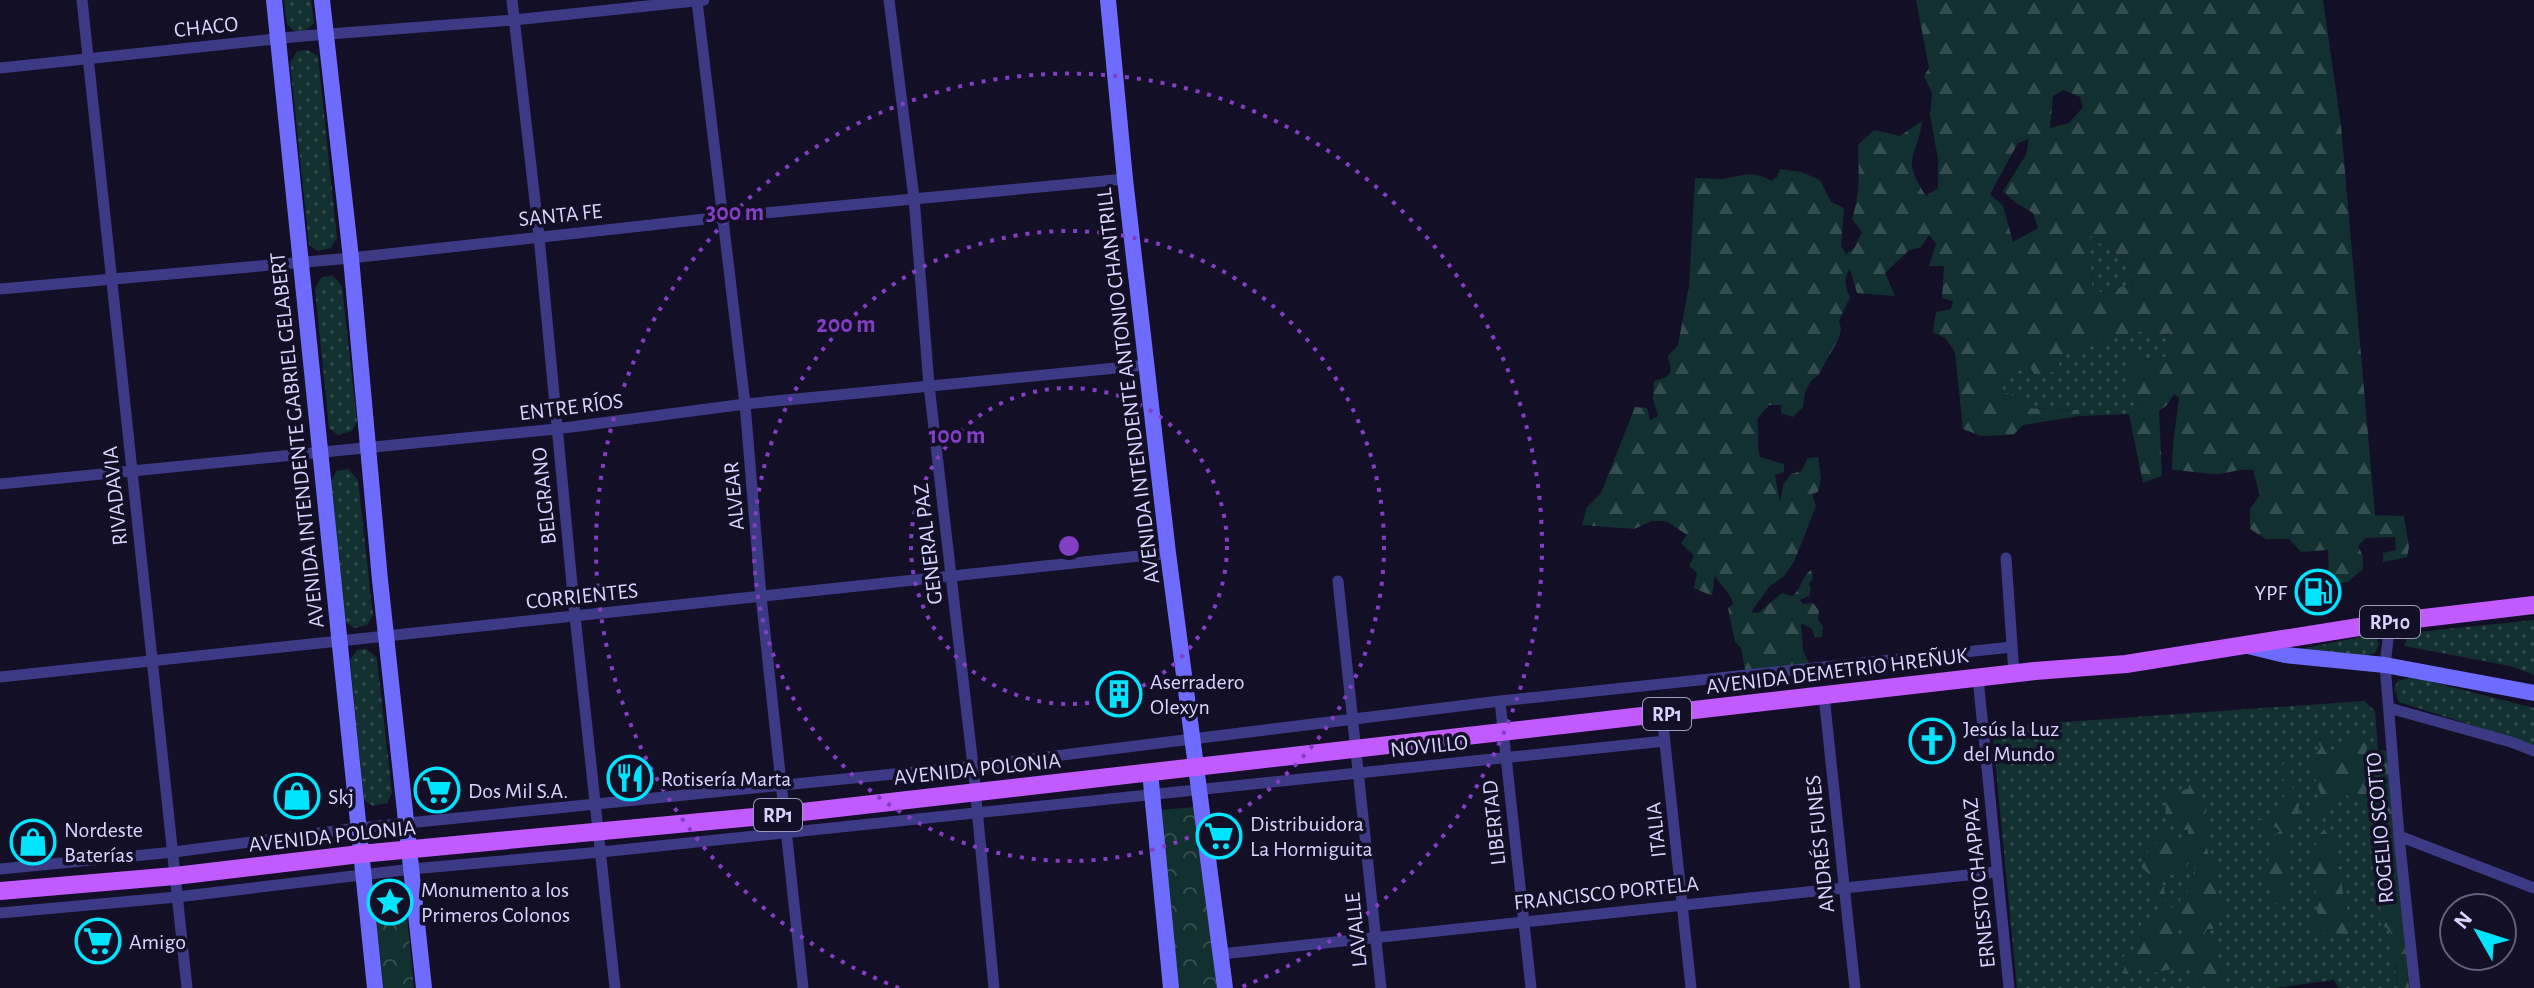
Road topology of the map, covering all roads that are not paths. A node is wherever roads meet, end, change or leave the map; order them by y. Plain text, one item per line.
1 (82, 0) edge
2 (274, 0) edge
3 (322, 0) edge
4 (512, 0) edge
5 (704, 0) edge
6 (889, 0) edge
7 (1108, 0) edge
8 (697, 1) edge
9 (671, 2) edge
10 (514, 20) junction
11 (325, 34) junction
12 (279, 38) junction
13 (89, 59) junction
14 (0, 68) edge
15 (1125, 179) junction
16 (914, 198) junction
17 (723, 217) junction
18 (539, 236) junction
19 (351, 258) junction
20 (299, 262) junction
21 (114, 278) junction
22 (0, 289) edge
23 (1147, 365) junction
24 (929, 385) junction
25 (745, 404) junction
26 (556, 429) junction
27 (370, 447) junction
28 (322, 452) junction
29 (131, 471) junction
30 (0, 484) edge
31 (1168, 553) junction
32 (2006, 558) dead end
33 (951, 576) junction
34 (1338, 581) dead end
35 (761, 596) junction
36 (2534, 605) edge
37 (575, 616) junction
38 (2390, 622) junction
39 (385, 635) junction
40 (339, 641) junction
41 (2246, 646) junction
42 (2012, 647) junction
43 (152, 661) junction
44 (2385, 665) junction
45 (2014, 674) junction
46 (0, 677) edge
47 (1978, 678) junction
48 (2534, 693) edge
49 (1824, 696) junction
50 (1500, 701) junction
51 (2389, 708) junction
52 (1662, 715) junction
53 (1353, 720) junction
54 (1504, 731) junction
55 (1191, 738) junction
56 (1665, 741) junction
57 (1356, 748) junction
58 (2534, 751) edge
59 (1506, 757) junction
60 (973, 766) junction
61 (1194, 766) junction
62 (1150, 772) junction
63 (1358, 772) junction
64 (780, 786) junction
65 (1198, 790) junction
66 (975, 792) junction
67 (1152, 795) junction
68 (597, 803) junction
69 (976, 814) junction
70 (408, 822) junction
71 (786, 822) junction
72 (358, 828) junction
73 (600, 831) junction
74 (2399, 836) junction
75 (174, 852) junction
76 (601, 852) junction
77 (360, 854) junction
78 (411, 860) junction
79 (0, 869) edge
80 (1996, 872) junction
81 (362, 875) junction
82 (175, 876) junction
83 (1844, 886) junction
84 (2534, 888) edge
85 (0, 891) edge
86 (177, 897) junction
87 (1683, 904) junction
88 (0, 913) edge
89 (1524, 921) junction
90 (1377, 939) junction
91 (1221, 954) junction
92 (187, 988) edge
93 (375, 988) edge
94 (424, 988) edge
95 (615, 988) edge
96 (803, 988) edge
97 (994, 988) edge
98 (1171, 988) edge
99 (1225, 988) edge
100 (1381, 988) edge
101 (1531, 988) edge
102 (1691, 988) edge
103 (1855, 988) edge
104 (2009, 988) edge
105 (2415, 988) edge

1 - 13 street, RIVADAVIA
2 - 12 main road, AVENIDA INTENDENTE GABRIEL GELABERT
3 - 11 main road
4 - 10 street, BELGRANO
5 - 8 street, CHACO
6 - 16 street, GENERAL PAZ
7 - 15 main road, AVENIDA INTENDENTE ANTONIO CHANTRILL
8 - 9 street, CHACO
8 - 17 street, ALVEAR
9 - 10 street, CHACO
10 - 11 street, CHACO
10 - 18 street, BELGRANO
11 - 12 street, CHACO
11 - 19 main road
12 - 13 street, CHACO
12 - 20 main road, AVENIDA INTENDENTE GABRIEL GELABERT
13 - 14 street, CHACO
13 - 21 street, RIVADAVIA
15 - 16 street, SANTA FE
15 - 23 main road, AVENIDA INTENDENTE ANTONIO CHANTRILL
16 - 17 street, SANTA FE
16 - 24 street, GENERAL PAZ
17 - 18 street, SANTA FE
17 - 25 street, ALVEAR
18 - 19 street, SANTA FE
18 - 26 street, BELGRANO
19 - 20 street, SANTA FE
19 - 27 main road
20 - 21 street, SANTA FE
20 - 28 main road, AVENIDA INTENDENTE GABRIEL GELABERT
21 - 22 street, SANTA FE
21 - 29 street, RIVADAVIA
23 - 24 street, ENTRE RÍOS
23 - 31 main road, AVENIDA INTENDENTE ANTONIO CHANTRILL
24 - 25 street, ENTRE RÍOS
24 - 33 street, GENERAL PAZ
25 - 26 street, ENTRE RÍOS
25 - 35 street, ALVEAR
26 - 27 street, ENTRE RÍOS
26 - 37 street, BELGRANO
27 - 28 street, ENTRE RÍOS
27 - 39 main road
28 - 29 street, ENTRE RÍOS
28 - 40 main road, AVENIDA INTENDENTE GABRIEL GELABERT
29 - 30 street, ENTRE RÍOS
29 - 43 street, RIVADAVIA
31 - 33 street, CORRIENTES
31 - 55 main road, AVENIDA INTENDENTE ANTONIO CHANTRILL
32 - 42 street
33 - 35 street, CORRIENTES
33 - 60 street, GENERAL PAZ
34 - 53 street, LAVALLE
35 - 37 street, CORRIENTES
35 - 64 street, ALVEAR
36 - 38 main road, RP10
37 - 39 street, CORRIENTES
37 - 68 street, BELGRANO
38 - 41 main road, RP10
38 - 44 street, ROGELIO SCOTTO
39 - 40 street, CORRIENTES
39 - 70 main road
40 - 43 street, CORRIENTES
40 - 72 main road, AVENIDA INTENDENTE GABRIEL GELABERT
41 - 44 main road, RP1
41 - 45 main road, AVENIDA DEMETRIO HREÑUK / RP1
42 - 45 street
42 - 50 street
43 - 46 street, CORRIENTES
43 - 75 street, RIVADAVIA
44 - 48 main road, RP1
44 - 51 street, ROGELIO SCOTTO
45 - 47 main road, AVENIDA DEMETRIO HREÑUK / RP1
47 - 49 main road, AVENIDA DEMETRIO HREÑUK / RP1
47 - 80 street, ERNESTO CHAPPAZ
49 - 52 main road, AVENIDA DEMETRIO HREÑUK / RP1
49 - 83 street, ANDRÉS FUNES
50 - 53 street
50 - 54 street, LIBERTAD
51 - 58 street
51 - 74 street, ROGELIO SCOTTO
52 - 54 main road, AVENIDA DEMETRIO HREÑUK / RP1
52 - 56 street, ITALIA
53 - 55 street
53 - 57 street, LAVALLE
54 - 57 main road, AVENIDA DEMETRIO HREÑUK / RP1
54 - 59 street, LIBERTAD
55 - 60 street
55 - 61 main road, AVENIDA INTENDENTE ANTONIO CHANTRILL
56 - 59 street, NOVILLO
56 - 87 street, ITALIA
57 - 61 main road, AVENIDA DEMETRIO HREÑUK / RP1
57 - 63 street, LAVALLE
59 - 63 street, NOVILLO
59 - 89 street, LIBERTAD
60 - 64 street
60 - 66 street, GENERAL PAZ
61 - 62 main road, AVENIDA POLONIA / RP1
61 - 65 main road, AVENIDA INTENDENTE ANTONIO CHANTRILL
62 - 66 main road, AVENIDA POLONIA / RP1
62 - 67 main road
63 - 65 street, NOVILLO
63 - 90 street, LAVALLE
64 - 68 street
64 - 71 street, ALVEAR
65 - 67 street, AVENIDA POLONIA
65 - 91 main road, AVENIDA INTENDENTE ANTONIO CHANTRILL
66 - 69 street, GENERAL PAZ
66 - 71 main road, AVENIDA POLONIA / RP1
67 - 69 street, AVENIDA POLONIA
67 - 98 main road
68 - 70 street
68 - 73 street, BELGRANO
69 - 71 street, AVENIDA POLONIA
69 - 97 street, GENERAL PAZ
70 - 72 street
70 - 78 main road
71 - 73 main road, AVENIDA POLONIA / RP1
71 - 76 street, AVENIDA POLONIA
71 - 96 street, ALVEAR
72 - 75 street
72 - 77 main road, AVENIDA INTENDENTE GABRIEL GELABERT
73 - 76 street, BELGRANO
73 - 78 main road, AVENIDA POLONIA / RP1
74 - 84 street
74 - 105 street, ROGELIO SCOTTO
75 - 79 street
75 - 82 street, RIVADAVIA
76 - 78 street, AVENIDA POLONIA
76 - 95 street, BELGRANO
77 - 78 main road, AVENIDA POLONIA / RP1
77 - 81 main road, AVENIDA INTENDENTE GABRIEL GELABERT
77 - 82 main road, AVENIDA POLONIA / RP1
78 - 81 street, AVENIDA POLONIA
78 - 94 main road
80 - 83 street, FRANCISCO PORTELA
80 - 104 street, ERNESTO CHAPPAZ
81 - 86 street, AVENIDA POLONIA
81 - 93 main road, AVENIDA INTENDENTE GABRIEL GELABERT
82 - 85 main road, AVENIDA POLONIA / RP1
82 - 86 street, RIVADAVIA
83 - 87 street, FRANCISCO PORTELA
83 - 103 street, ANDRÉS FUNES
86 - 88 street, AVENIDA POLONIA
86 - 92 street, RIVADAVIA
87 - 89 street, FRANCISCO PORTELA
87 - 102 street, ITALIA
89 - 90 street, FRANCISCO PORTELA
89 - 101 street, LIBERTAD
90 - 91 street, FRANCISCO PORTELA
90 - 100 street, LAVALLE
91 - 99 main road, AVENIDA INTENDENTE ANTONIO CHANTRILL

